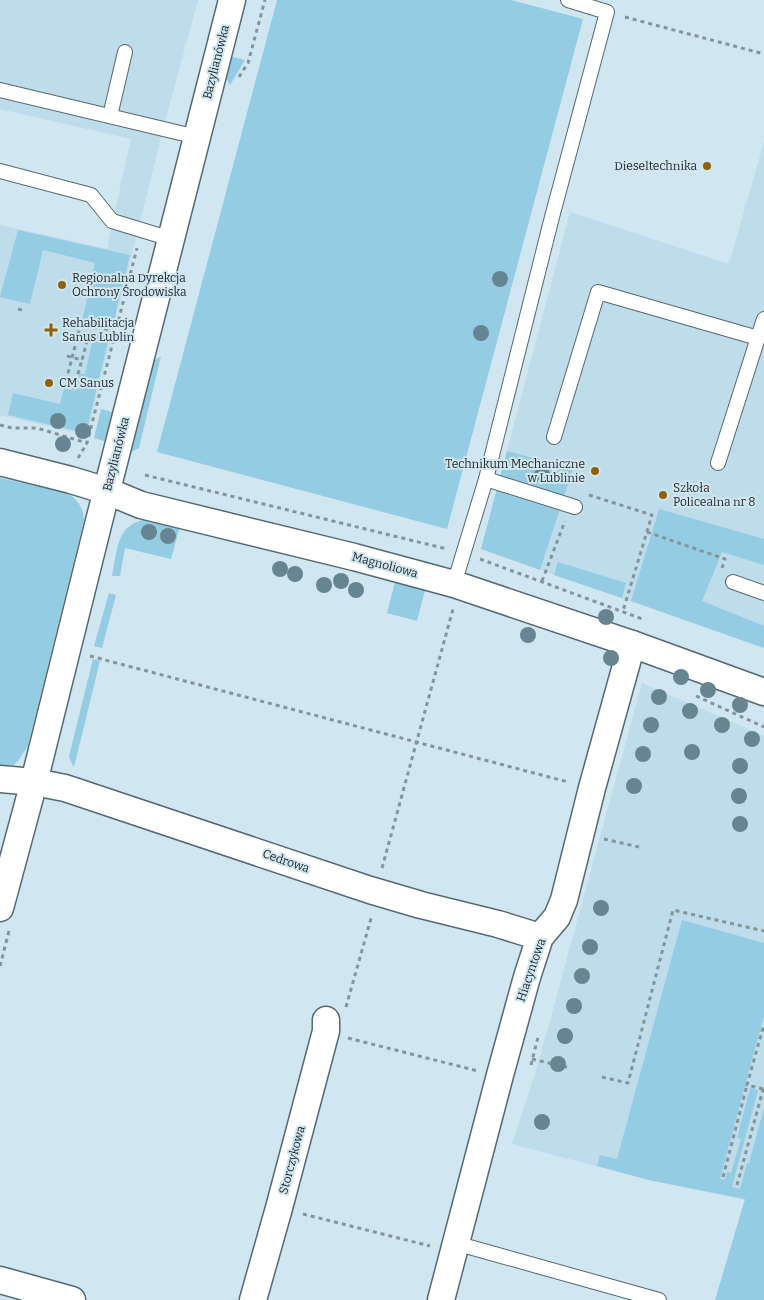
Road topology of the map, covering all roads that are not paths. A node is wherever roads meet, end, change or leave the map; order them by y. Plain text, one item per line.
1 (232, 0) edge
2 (568, 0) edge
3 (125, 52) dead end
4 (0, 90) edge
5 (110, 116) junction
6 (197, 137) junction
7 (0, 171) edge
8 (171, 239) junction
9 (764, 319) edge
10 (758, 338) junction
11 (554, 437) dead end
12 (0, 462) edge
13 (718, 463) dead end
14 (486, 480) junction
15 (107, 491) junction
16 (573, 506) road end
17 (733, 582) road end
18 (764, 593) edge
19 (454, 594) junction
20 (632, 644) junction
21 (764, 692) edge
22 (0, 778) edge
23 (34, 782) junction
24 (0, 908) edge
25 (540, 937) junction
26 (330, 1029) road end
27 (454, 1248) junction
28 (0, 1280) edge
29 (72, 1300) edge
30 (253, 1300) edge
31 (440, 1300) edge
32 (659, 1300) edge

1 - 6 street, Bazylianówka
2 - 14 lane
3 - 5 lane
4 - 5 lane
5 - 6 lane
6 - 8 street, Bazylianówka
7 - 8 lane
8 - 15 street, Bazylianówka
9 - 10 lane
10 - 11 lane
10 - 13 lane
12 - 15 street, Magnoliowa
14 - 16 lane
14 - 19 lane
15 - 19 street, Magnoliowa
15 - 23 street, Bazylianówka
17 - 18 lane
19 - 20 street, Magnoliowa
20 - 21 street, Magnoliowa
20 - 25 street, Hiacyntowa
22 - 23 street, Cedrowa
23 - 24 street, Bazylianówka
23 - 25 street, Cedrowa
25 - 27 street, Hiacyntowa
26 - 30 street, Storczykowa
27 - 31 street, Hiacyntowa
27 - 32 lane
28 - 29 street

